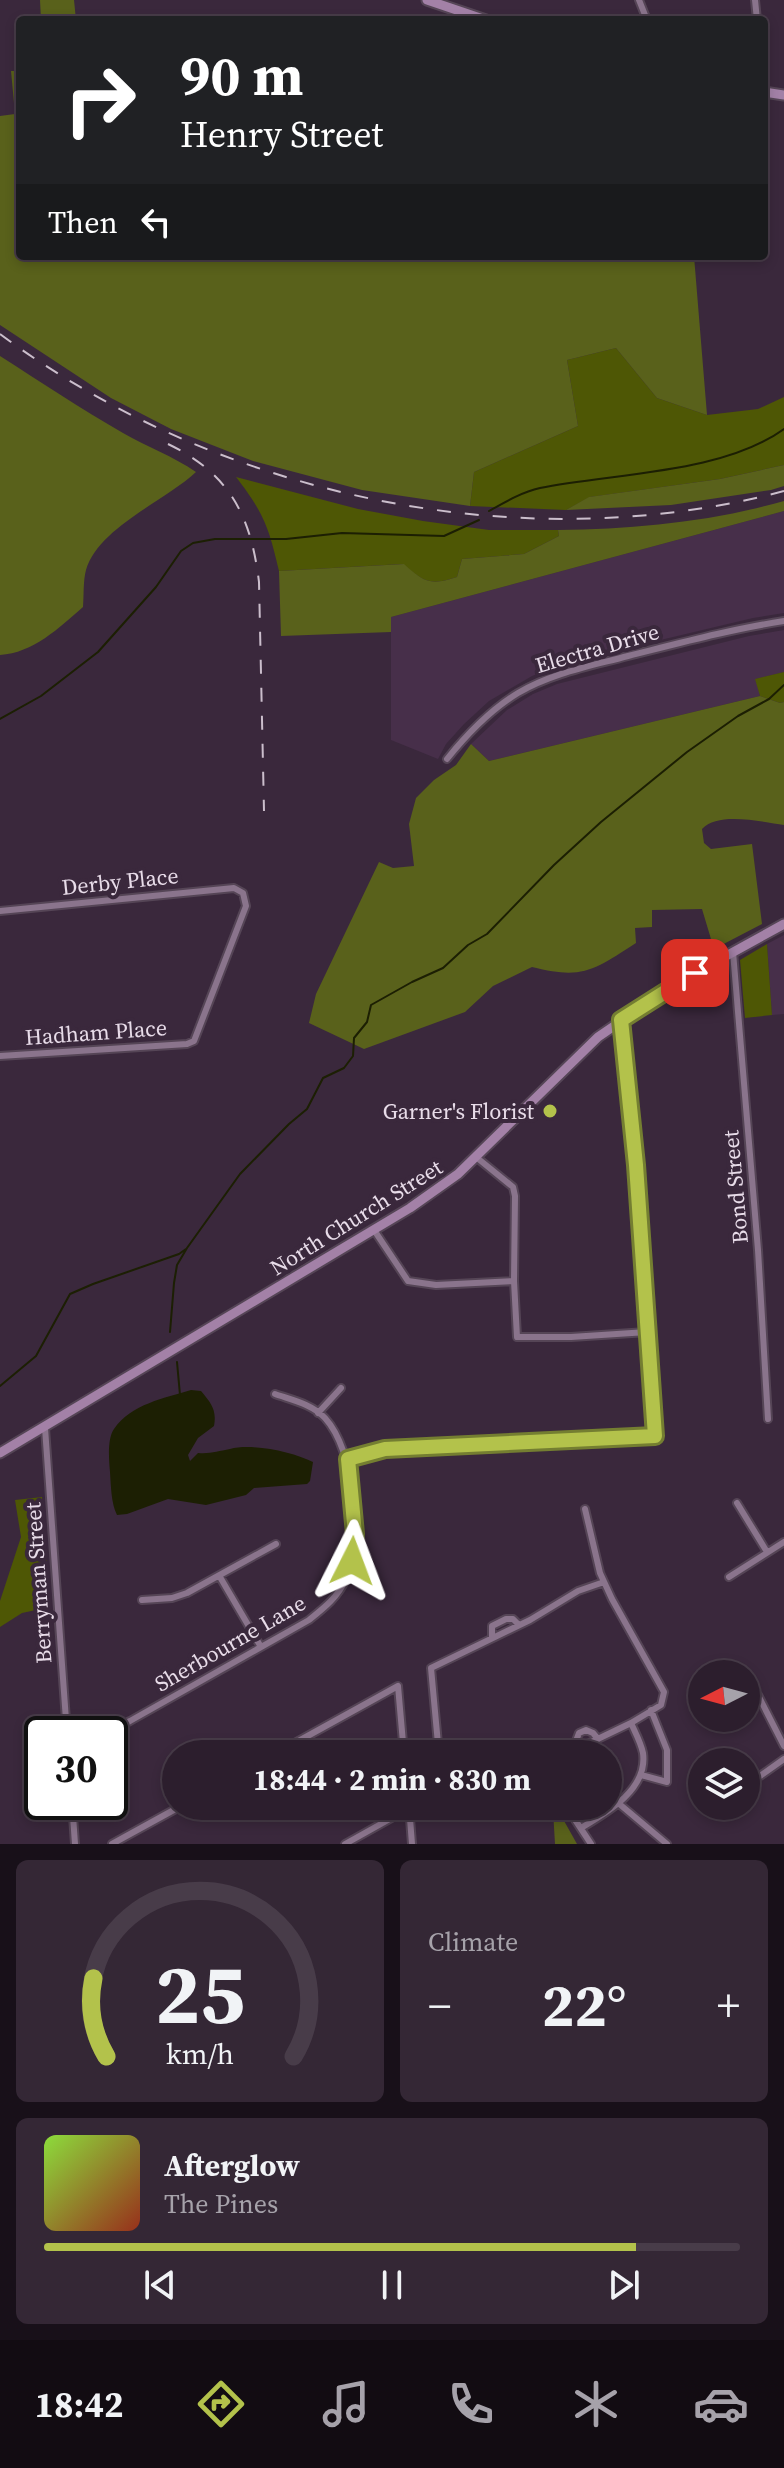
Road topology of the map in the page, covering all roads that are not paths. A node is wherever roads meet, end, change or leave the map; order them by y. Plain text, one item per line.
1 (427, 0) edge
2 (449, 4) edge
3 (477, 16) edge
4 (784, 621) edge
5 (447, 759) dead end
6 (0, 911) edge
7 (784, 924) edge
8 (733, 952) junction
9 (621, 1020) junction
10 (194, 1041) joint
11 (0, 1056) edge
12 (476, 1157) junction
13 (374, 1230) junction
14 (514, 1281) junction
15 (647, 1332) junction
16 (341, 1388) dead end
17 (275, 1394) dead end
18 (318, 1413) junction
19 (768, 1419) dead end
20 (45, 1428) junction
21 (0, 1453) edge
22 (348, 1459) junction
23 (737, 1503) dead end
24 (585, 1509) dead end
25 (784, 1542) edge
26 (276, 1544) dead end
27 (767, 1552) junction
28 (220, 1577) junction
29 (729, 1577) dead end
30 (604, 1582) junction
31 (142, 1600) dead end
32 (261, 1647) junction
33 (760, 1699) edge
34 (651, 1710) junction
35 (66, 1716) edge
36 (128, 1722) edge
37 (631, 1723) junction
38 (598, 1739) joint
39 (300, 1740) edge
40 (403, 1740) edge
41 (438, 1740) edge
42 (576, 1740) edge
43 (784, 1746) edge
44 (784, 1759) edge
45 (641, 1775) junction
46 (760, 1776) edge
47 (622, 1798) edge
48 (622, 1806) edge
49 (162, 1816) edge
50 (73, 1820) edge
51 (387, 1820) edge
52 (411, 1820) edge
53 (576, 1820) edge
54 (592, 1820) edge
55 (581, 1828) junction
56 (75, 1844) edge
57 (112, 1844) edge
58 (345, 1844) edge
59 (412, 1844) edge
60 (591, 1844) edge
61 (667, 1844) edge

1 - 2 main road
2 - 3 main road
4 - 5 street, Electra Drive
6 - 10 street, Derby Place
7 - 8 main road, North Church Street
8 - 9 main road, North Church Street
8 - 19 street, Bond Street
9 - 12 main road, North Church Street
9 - 15 street
10 - 11 street, Hadham Place
12 - 13 main road, North Church Street
12 - 14 street
13 - 14 street
13 - 20 main road, North Church Street
14 - 15 street
15 - 22 street
16 - 18 street
17 - 18 street, Sherbourne Lane
18 - 22 street, Sherbourne Lane
20 - 21 main road, North Church Street
20 - 35 street, Berryman Street
22 - 32 street, Sherbourne Lane
23 - 27 street
24 - 30 street
25 - 27 street
26 - 28 street
27 - 29 street
28 - 31 street
28 - 32 street
30 - 34 street
30 - 41 street
32 - 36 street, Sherbourne Lane
33 - 43 street
34 - 37 street
34 - 45 street
37 - 38 street
37 - 45 street
38 - 42 street
39 - 40 street
44 - 46 street
45 - 47 street
48 - 61 street
49 - 57 street
50 - 56 street
51 - 58 street
52 - 59 street
53 - 55 street
54 - 55 street
55 - 60 street

